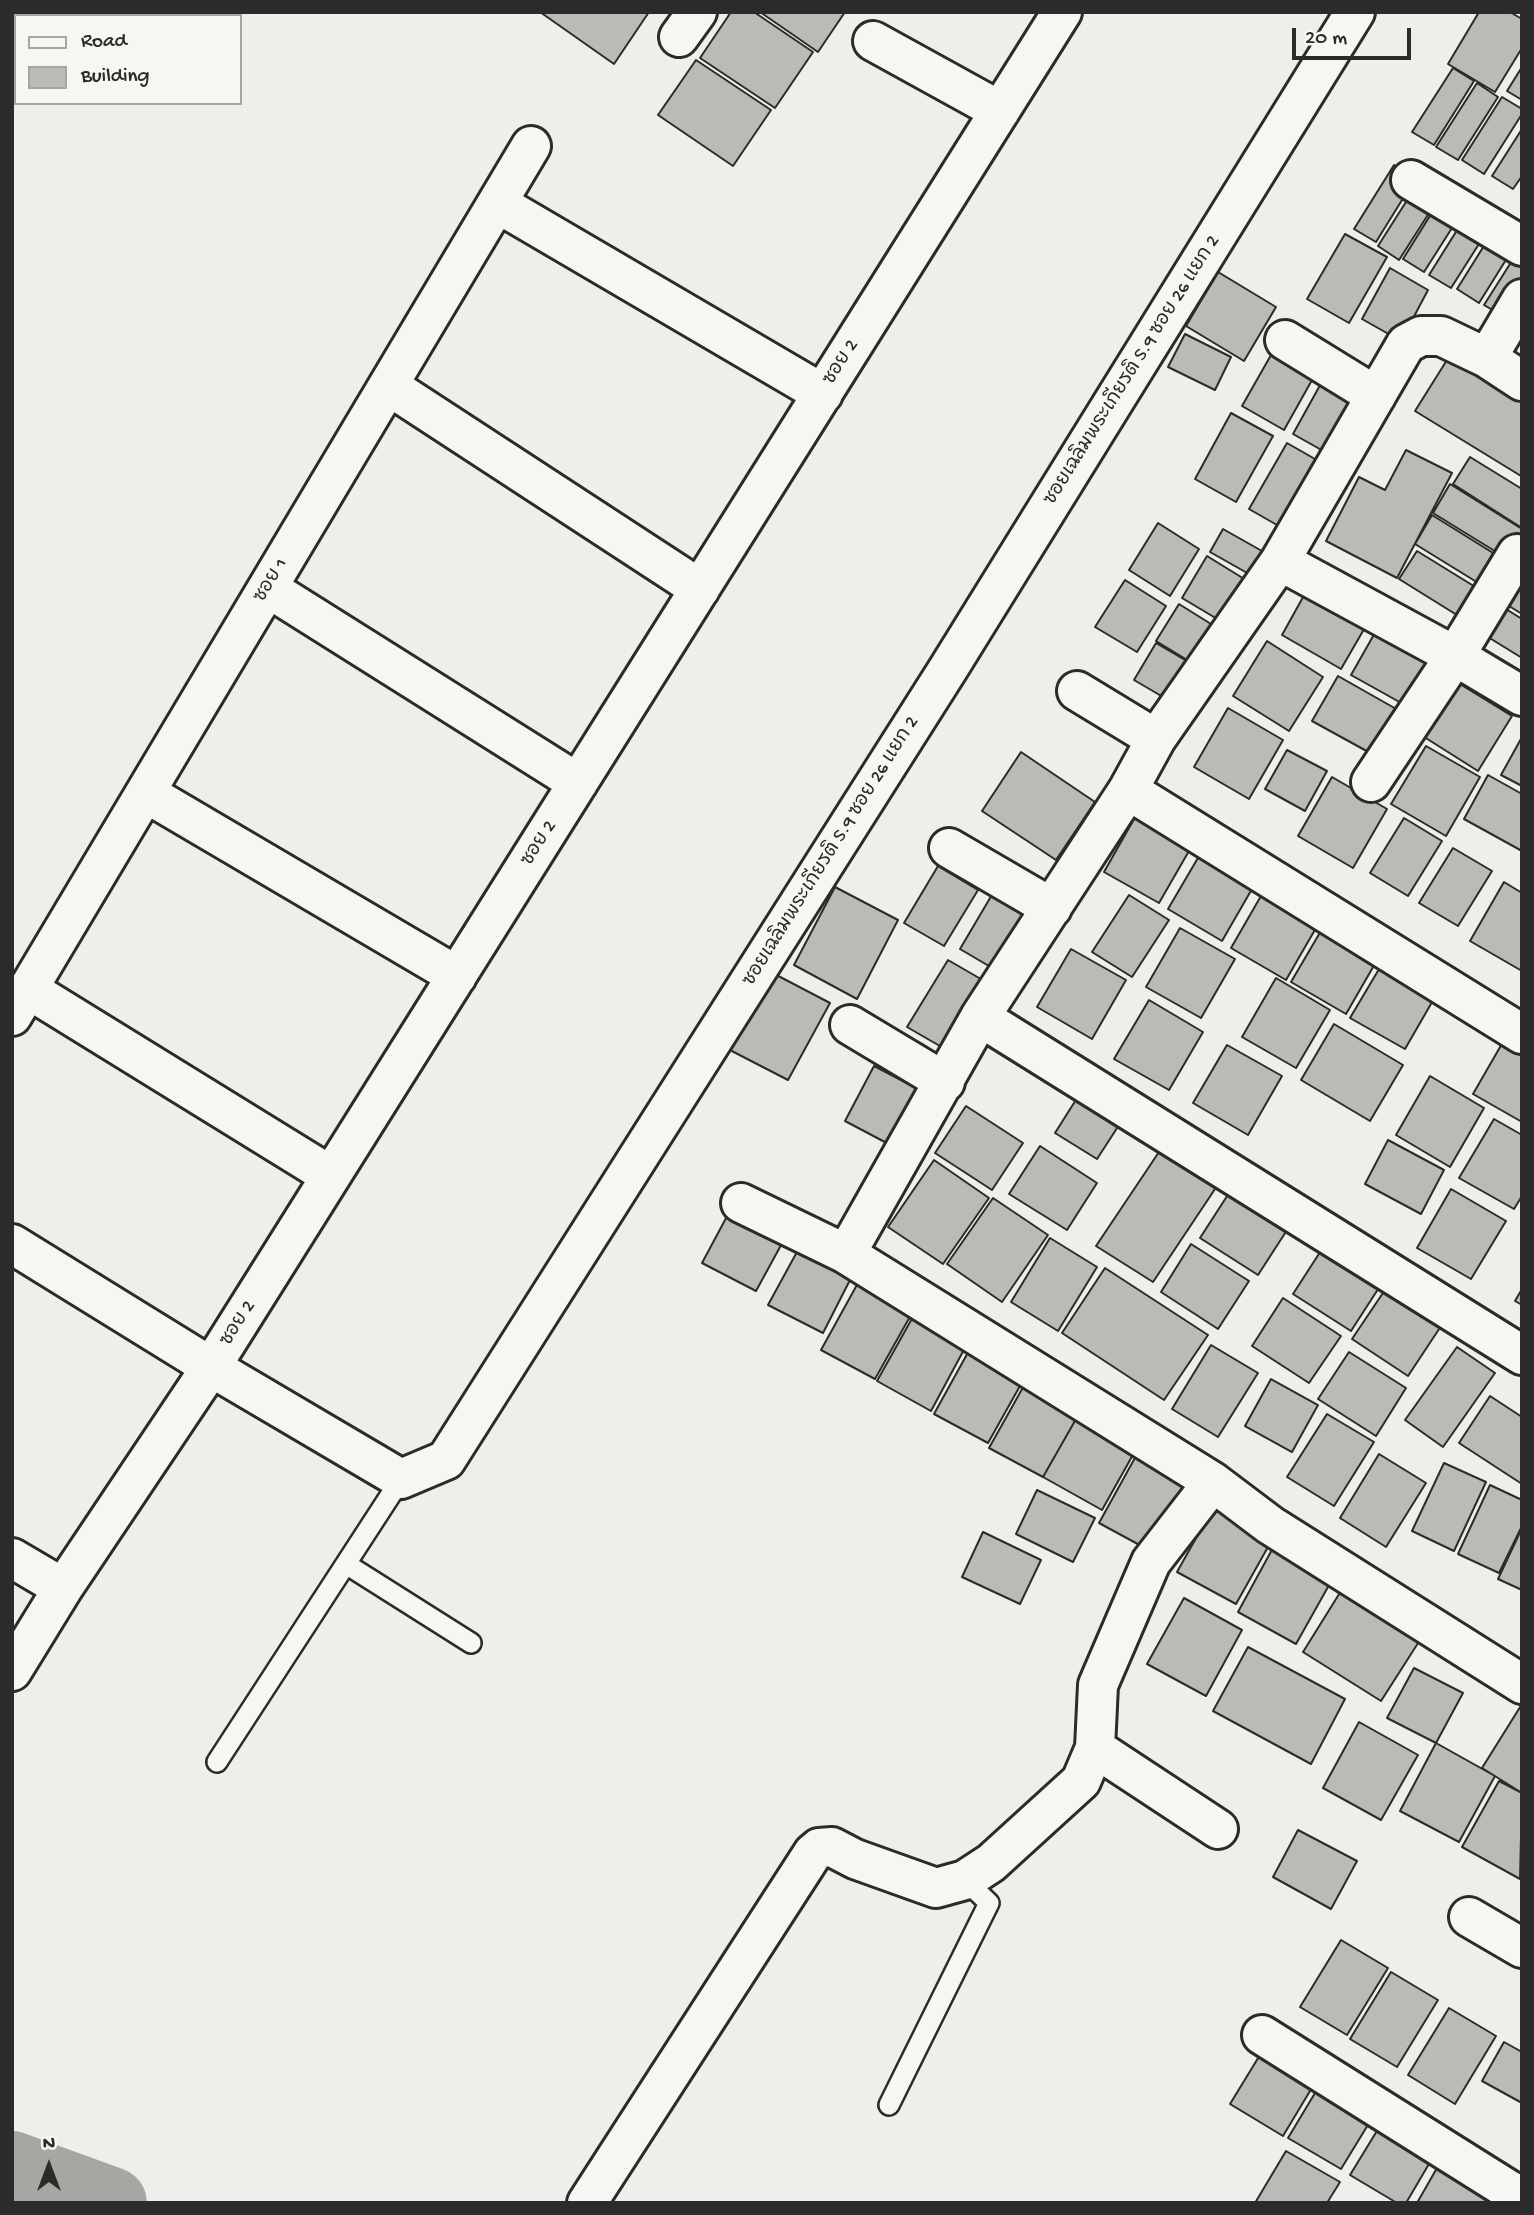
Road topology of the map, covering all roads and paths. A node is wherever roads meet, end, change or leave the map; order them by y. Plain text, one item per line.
1 (1062, 12) edge
2 (1355, 12) edge
3 (873, 41) dead end
4 (1000, 111) junction
5 (531, 146) dead end
6 (1411, 180) dead end
7 (497, 203) junction
8 (1522, 246) edge
9 (1522, 299) edge
10 (1285, 340) dead end
11 (1487, 358) junction
12 (1522, 381) edge
13 (388, 386) junction
14 (822, 394) junction
15 (1376, 396) junction
16 (1517, 554) dead end
17 (1280, 561) junction
18 (268, 588) junction
19 (700, 589) junction
20 (1455, 656) junction
21 (1077, 691) dead end
22 (1522, 696) edge
23 (1156, 739) junction
24 (1371, 782) dead end
25 (578, 783) junction
26 (1128, 790) junction
27 (146, 793) junction
28 (949, 848) dead end
29 (1052, 908) junction
30 (457, 976) junction
31 (20, 1003) edge
32 (980, 1017) junction
33 (850, 1025) dead end
34 (1522, 1034) edge
35 (945, 1082) junction
36 (331, 1177) junction
37 (741, 1203) dead end
38 (12, 1244) edge
39 (846, 1254) junction
40 (1522, 1355) edge
41 (212, 1367) junction
42 (401, 1479) junction
43 (1213, 1482) junction
44 (12, 1558) edge
45 (346, 1564) junction
46 (63, 1588) junction
47 (471, 1643) dead end
48 (12, 1671) edge
49 (1522, 1684) edge
50 (1096, 1748) junction
51 (217, 1762) dead end
52 (1219, 1829) dead end
53 (965, 1880) junction
54 (1469, 1917) dead end
55 (1522, 1948) edge
56 (1262, 2035) dead end
57 (890, 2105) dead end
58 (1514, 2189) edge
59 (587, 2203) edge

1 - 4 street, ซอย 2
2 - 42 street, ซอยเฉลิมพระเกียรติ ร.9 ซอย 26 แยก 2
3 - 4 street
4 - 14 street, ซอย 2
5 - 7 street, ซอย 1
6 - 8 street
7 - 13 street, ซอย 1
7 - 14 street
9 - 11 street
10 - 15 street
11 - 12 street
11 - 15 street
13 - 18 street, ซอย 1
13 - 19 street
14 - 19 street, ซอย 2
15 - 17 street
16 - 20 street
17 - 20 street
17 - 23 street
18 - 25 street
18 - 27 street, ซอย 1
19 - 25 street, ซอย 2
20 - 22 street
20 - 24 street
21 - 23 street
23 - 26 street
25 - 30 street, ซอย 2
26 - 29 street
26 - 34 street
27 - 30 street
27 - 31 street, ซอย 1
28 - 29 street
29 - 32 street
30 - 36 street, ซอย 2
31 - 36 street
32 - 35 street
32 - 40 street
33 - 35 street
35 - 39 street
36 - 41 street, ซอย 2
37 - 39 street
38 - 41 street
39 - 43 street
41 - 42 street
41 - 46 street, ซอย 2
42 - 45 lane
43 - 49 street
43 - 50 street
44 - 46 street
45 - 47 lane
45 - 51 lane
46 - 48 street, ซอย 2
50 - 52 street
50 - 53 street
53 - 57 lane
53 - 59 street
54 - 55 street
56 - 58 street

